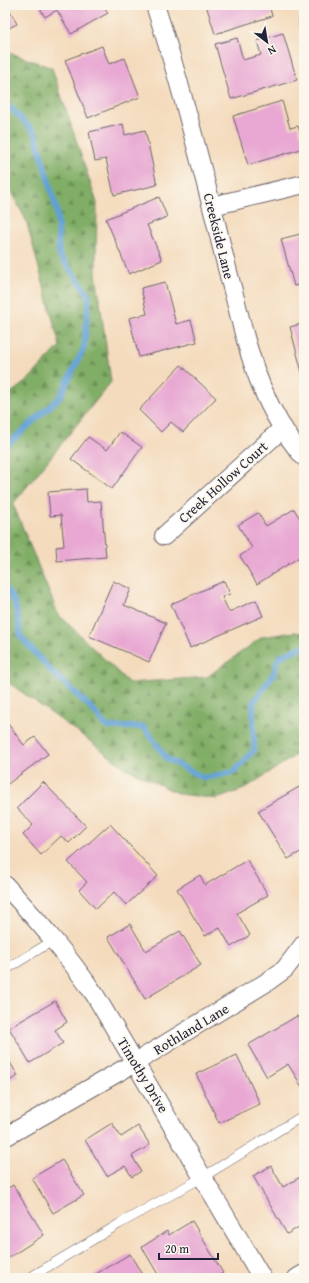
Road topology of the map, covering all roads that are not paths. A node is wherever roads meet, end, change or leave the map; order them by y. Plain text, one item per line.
1 (155, 5) edge
2 (304, 16) edge
3 (304, 27) edge
4 (304, 184) edge
5 (212, 206) junction
6 (282, 428) junction
7 (302, 450) edge
8 (164, 536) dead end
9 (5, 885) edge
10 (54, 940) junction
11 (304, 944) edge
12 (5, 970) edge
13 (136, 1062) junction
14 (304, 1115) edge
15 (5, 1137) edge
16 (203, 1177) junction
17 (304, 1274) edge
18 (28, 1278) edge
19 (262, 1278) edge
20 (297, 1278) edge

1 - 5 street, Creekside Lane
2 - 3 lane
4 - 5 street
5 - 6 street, Creekside Lane
6 - 7 street, Creekside Lane
6 - 8 street, Creek Hollow Court
9 - 10 street, Timothy Drive
10 - 12 lane
10 - 13 street, Timothy Drive
11 - 13 street, Rothland Lane
13 - 15 street, Rothland Lane
13 - 16 street, Timothy Drive
14 - 16 lane
16 - 18 lane
16 - 19 street, Timothy Drive
17 - 20 street

